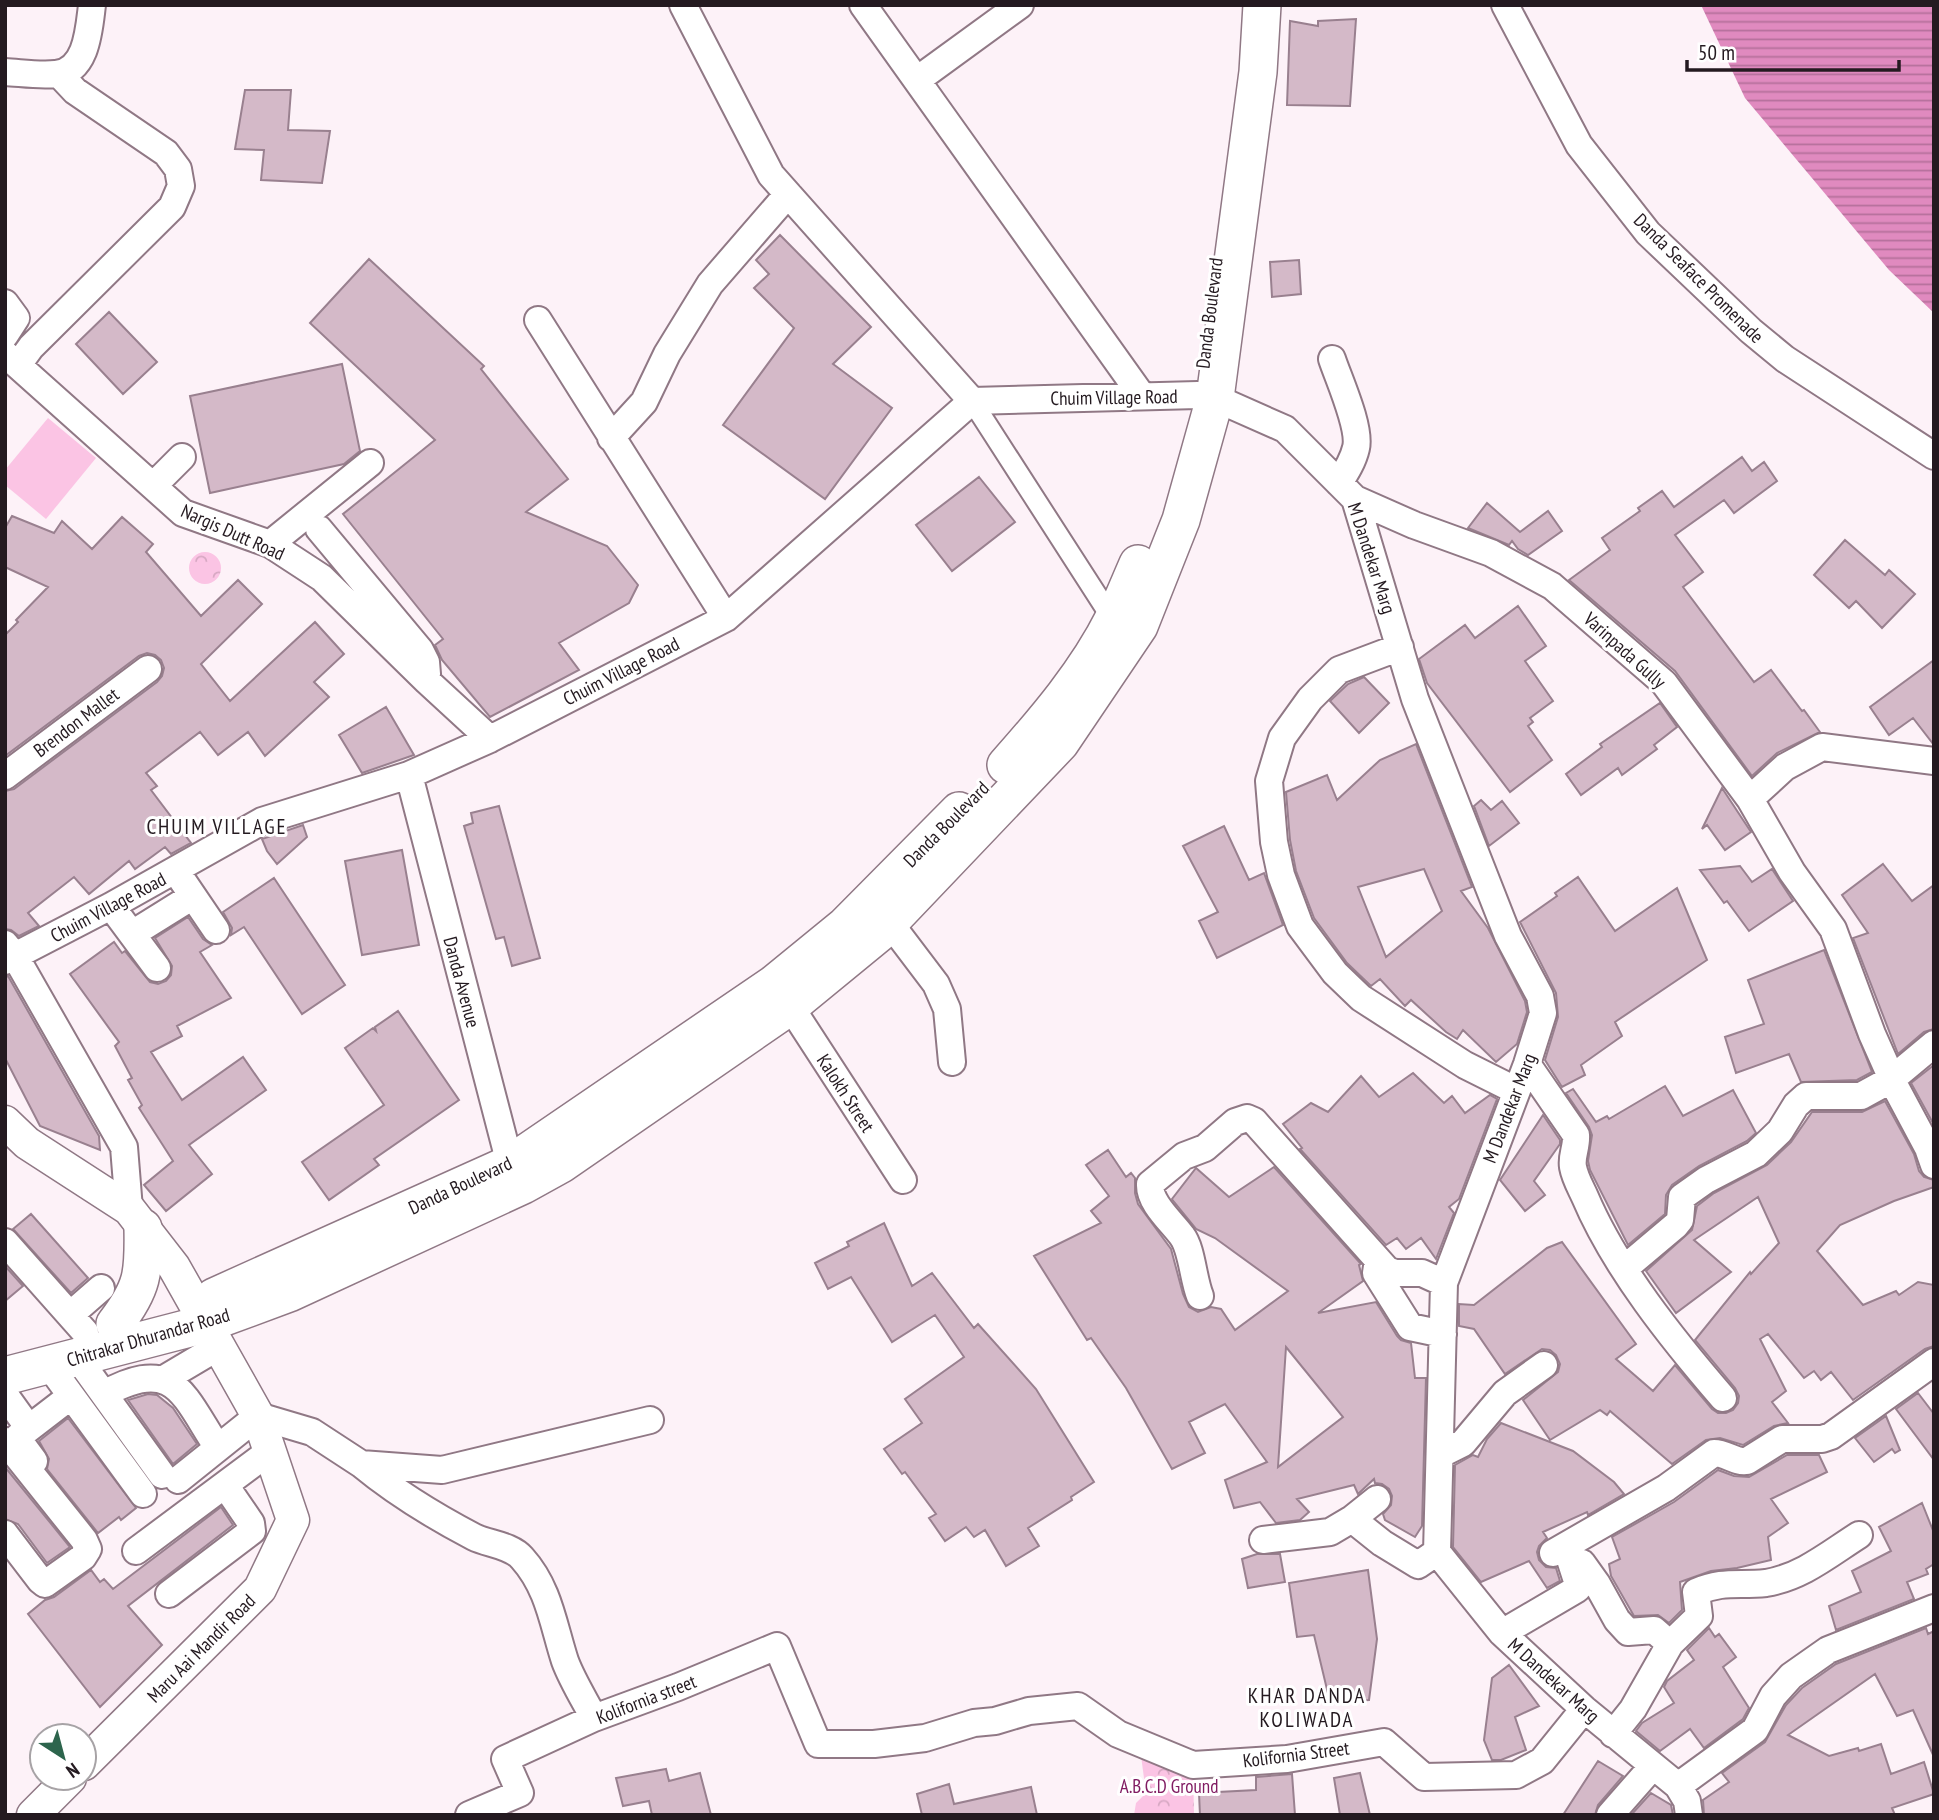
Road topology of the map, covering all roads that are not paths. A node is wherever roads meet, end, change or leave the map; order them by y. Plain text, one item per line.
1 (92, 5) edge
2 (683, 5) edge
3 (863, 5) edge
4 (1020, 5) edge
5 (1241, 5) edge
6 (1262, 5) edge
7 (1504, 5) edge
8 (5, 72) edge
9 (59, 74) junction
10 (917, 80) junction
11 (788, 194) junction
12 (5, 303) edge
13 (538, 320) dead end
14 (5, 335) edge
15 (1332, 359) dead end
16 (11, 360) edge
17 (1142, 396) junction
18 (1207, 396) junction
19 (972, 401) junction
20 (611, 438) junction
21 (1934, 456) edge
22 (182, 457) dead end
23 (370, 463) dead end
24 (153, 486) junction
25 (1347, 491) junction
26 (319, 529) dead end
27 (270, 544) junction
28 (726, 618) junction
29 (1113, 620) junction
30 (1399, 647) junction
31 (148, 669) dead end
32 (427, 681) junction
33 (1051, 733) junction
34 (491, 739) junction
35 (1934, 761) edge
36 (409, 775) junction
37 (5, 776) edge
38 (1750, 799) junction
39 (931, 857) junction
40 (176, 870) junction
41 (193, 896) junction
42 (111, 906) junction
43 (890, 922) junction
44 (216, 930) dead end
45 (132, 934) junction
46 (9, 954) edge
47 (157, 968) dead end
48 (782, 995) junction
49 (1934, 1044) edge
50 (952, 1062) dead end
51 (1527, 1064) junction
52 (1892, 1079) junction
53 (1515, 1090) junction
54 (5, 1122) edge
55 (1934, 1165) edge
56 (516, 1174) junction
57 (903, 1180) dead end
58 (136, 1218) junction
59 (386, 1234) junction
60 (5, 1242) edge
61 (1378, 1260) junction
62 (1625, 1268) junction
63 (1444, 1283) junction
64 (101, 1288) dead end
65 (1200, 1296) dead end
66 (206, 1325) junction
67 (1443, 1334) junction
68 (79, 1338) junction
69 (5, 1351) edge
70 (1934, 1362) edge
71 (1544, 1365) dead end
72 (5, 1376) edge
73 (164, 1379) junction
74 (104, 1394) junction
75 (5, 1395) edge
76 (71, 1396) junction
77 (1723, 1398) dead end
78 (258, 1416) junction
79 (650, 1420) dead end
80 (28, 1427) junction
81 (5, 1441) edge
82 (218, 1448) junction
83 (270, 1451) junction
84 (1441, 1454) junction
85 (361, 1464) junction
86 (225, 1485) junction
87 (143, 1494) dead end
88 (1377, 1499) dead end
89 (1352, 1519) junction
90 (5, 1534) edge
91 (92, 1535) dead end
92 (1858, 1535) dead end
93 (1262, 1541) dead end
94 (136, 1551) dead end
95 (1437, 1552) junction
96 (1563, 1553) junction
97 (169, 1594) dead end
98 (1934, 1608) edge
99 (1502, 1633) junction
100 (1670, 1644) junction
101 (1584, 1709) junction
102 (594, 1718) junction
103 (1613, 1734) junction
104 (818, 1744) joint
105 (98, 1751) edge
106 (1653, 1766) junction
107 (1678, 1786) junction
108 (60, 1792) edge
109 (48, 1810) edge
110 (469, 1815) edge
111 (1610, 1815) edge
112 (1689, 1815) edge

1 - 9 street
2 - 11 street
3 - 10 street
4 - 10 street
5 - 18 main road, Danda Boulevard
6 - 18 main road
7 - 21 street, Danda Seaface Promenade
8 - 9 street
9 - 16 street
10 - 17 street
11 - 19 street
11 - 20 street
12 - 14 street
13 - 20 street
15 - 25 street
16 - 24 street, Nargis Dutt Road
17 - 18 street, Chuim Village Road
17 - 19 street, Chuim Village Road
18 - 25 street, M Dandekar Marg
18 - 29 main road, Danda Boulevard
18 - 33 main road
19 - 28 street, Chuim Village Road
19 - 29 street
20 - 28 street
22 - 24 street
23 - 27 street
24 - 27 street, Nargis Dutt Road
25 - 30 street, M Dandekar Marg
25 - 38 street, Varinpada Gully
26 - 32 street
27 - 32 street, Nargis Dutt Road
28 - 34 street, Chuim Village Road
29 - 33 main road, Danda Boulevard
30 - 51 street, M Dandekar Marg
30 - 53 street
31 - 37 street, Brendon Mallet
32 - 34 street, Nargis Dutt Road
33 - 39 main road
34 - 36 street, Chuim Village Road
35 - 38 street
36 - 40 street, Chuim Village Road
36 - 56 street, Danda Avenue
38 - 52 street, Varinpada Gully
39 - 43 main road
39 - 48 main road, Danda Boulevard
40 - 41 street
40 - 42 street, Chuim Village Road
41 - 44 street
41 - 45 street
42 - 45 street
42 - 46 street, Chuim Village Road
43 - 48 main road
43 - 50 street
45 - 47 street
46 - 58 street, Chuim Village Road
48 - 56 main road
48 - 57 street, Kalokh Street
49 - 52 street
51 - 53 street, M Dandekar Marg
51 - 62 street
52 - 55 street, Varinpada Gully
52 - 62 street
53 - 63 street, M Dandekar Marg
54 - 58 street, Maru Aai Mandir Road
56 - 59 main road
58 - 66 street, Maru Aai Mandir Road
58 - 68 main road
59 - 66 main road
59 - 66 main road, Chitrakar Dhurandar Road
60 - 68 street
61 - 63 street
61 - 65 street
61 - 67 street
62 - 77 street
63 - 67 street, M Dandekar Marg
64 - 68 street
66 - 68 main road, Chitrakar Dhurandar Road
66 - 68 main road
66 - 73 street
66 - 78 street, Maru Aai Mandir Road
67 - 84 street, M Dandekar Marg
68 - 69 main road
68 - 72 main road, Chitrakar Dhurandar Road
68 - 74 street
68 - 76 street
70 - 96 street
71 - 84 street
73 - 74 street
73 - 82 street
74 - 82 street
75 - 80 street
76 - 80 street
76 - 87 street
78 - 82 street
78 - 83 street, Maru Aai Mandir Road
78 - 85 street
79 - 85 street
80 - 91 street
81 - 90 street
83 - 86 street
83 - 105 street, Maru Aai Mandir Road
84 - 95 street, M Dandekar Marg
85 - 102 street
86 - 94 street
86 - 97 street
88 - 89 street
89 - 93 street
89 - 95 street
92 - 100 street
95 - 99 street, M Dandekar Marg
96 - 99 street
96 - 100 street
98 - 107 street
99 - 101 street, M Dandekar Marg
100 - 103 street
101 - 103 street, M Dandekar Marg
101 - 104 street, Kolifornia Street
102 - 104 street, Kolifornia street
102 - 110 street, Kolifornia street
103 - 106 street, M Dandekar Marg
106 - 107 street, M Dandekar Marg
106 - 111 street
107 - 112 street
108 - 109 street

